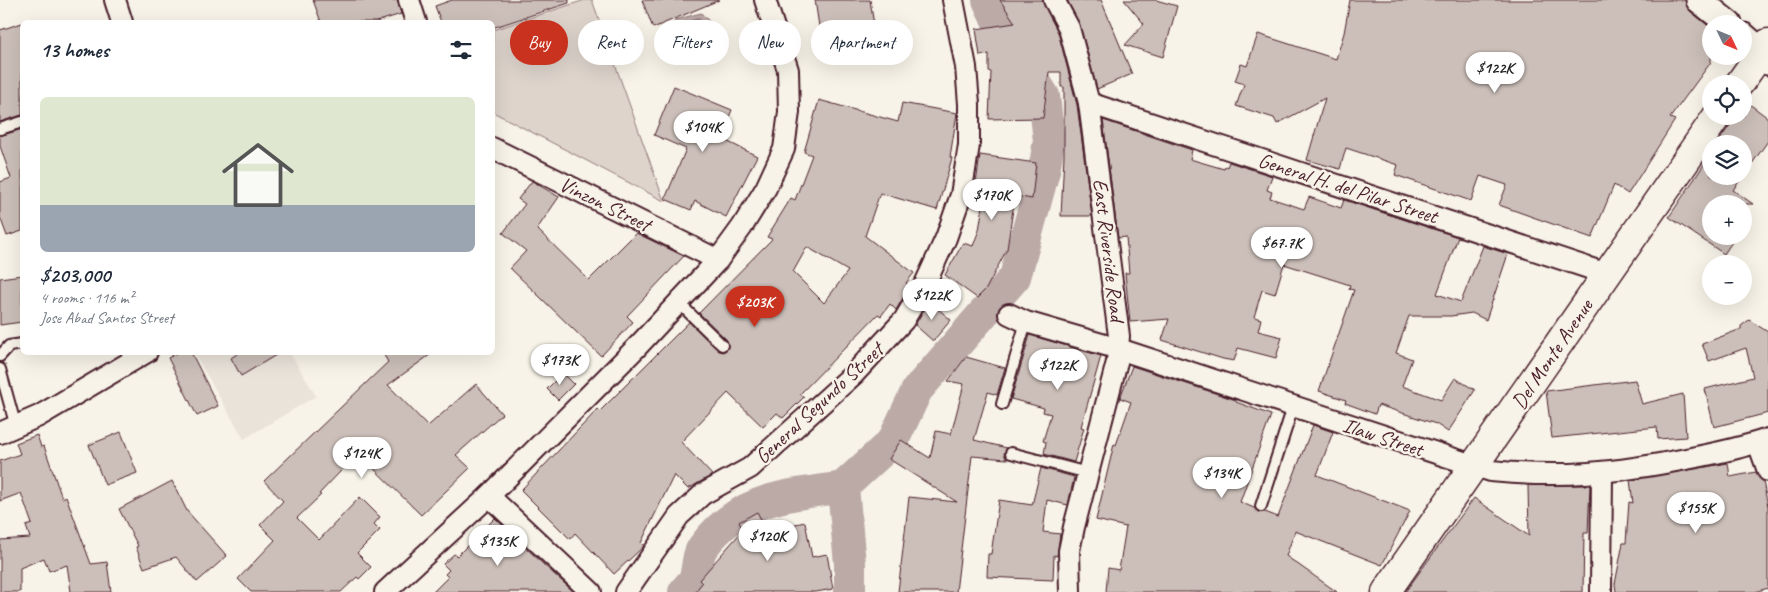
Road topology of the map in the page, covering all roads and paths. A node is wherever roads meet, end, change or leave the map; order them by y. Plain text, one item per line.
1 (115, 0) edge
2 (409, 0) edge
3 (765, 0) edge
4 (953, 0) edge
5 (1054, 0) edge
6 (1699, 0) edge
7 (1718, 15) edge
8 (121, 20) edge
9 (415, 20) edge
10 (1760, 48) edge
11 (1744, 75) edge
12 (1089, 103) junction
13 (20, 123) edge
14 (1711, 125) edge
15 (0, 128) edge
16 (495, 149) edge
17 (718, 260) junction
18 (1607, 274) junction
19 (679, 303) junction
20 (1017, 318) joint
21 (20, 344) edge
22 (722, 345) dead end
23 (1119, 350) junction
24 (142, 355) edge
25 (0, 356) edge
26 (0, 369) edge
27 (1002, 404) dead end
28 (1293, 407) junction
29 (8, 430) edge
30 (1763, 441) edge
31 (1011, 453) dead end
32 (1474, 467) junction
33 (1768, 471) edge
34 (1088, 473) junction
35 (1602, 474) junction
36 (489, 496) junction
37 (1261, 506) dead end
38 (385, 592) edge
39 (591, 592) edge
40 (626, 592) edge
41 (1070, 592) edge
42 (1386, 592) edge
43 (1601, 592) edge

1 - 8 street
2 - 9 street
3 - 17 street
4 - 40 street, General Segundo Street
5 - 12 street, East Riverside Road
6 - 7 street
10 - 11 main road
12 - 18 street, General H. del Pilar Street
12 - 23 street, East Riverside Road
13 - 15 lane
14 - 18 main road, Del Monte Avenue
16 - 17 street, Vinzon Street
17 - 19 street
18 - 32 main road, Del Monte Avenue
19 - 22 lane
19 - 36 street
20 - 23 street, Ilaw Street
20 - 27 lane
21 - 25 lane
23 - 28 street, Ilaw Street
23 - 34 street, East Riverside Road
24 - 29 street
26 - 29 lane
28 - 32 street, Ilaw Street
28 - 37 lane
30 - 33 street
30 - 35 street, Ilaw Street
31 - 34 lane
32 - 35 street, Ilaw Street
32 - 42 main road, Del Monte Avenue
34 - 41 street, East Riverside Road
35 - 43 street
36 - 38 street
36 - 39 street

